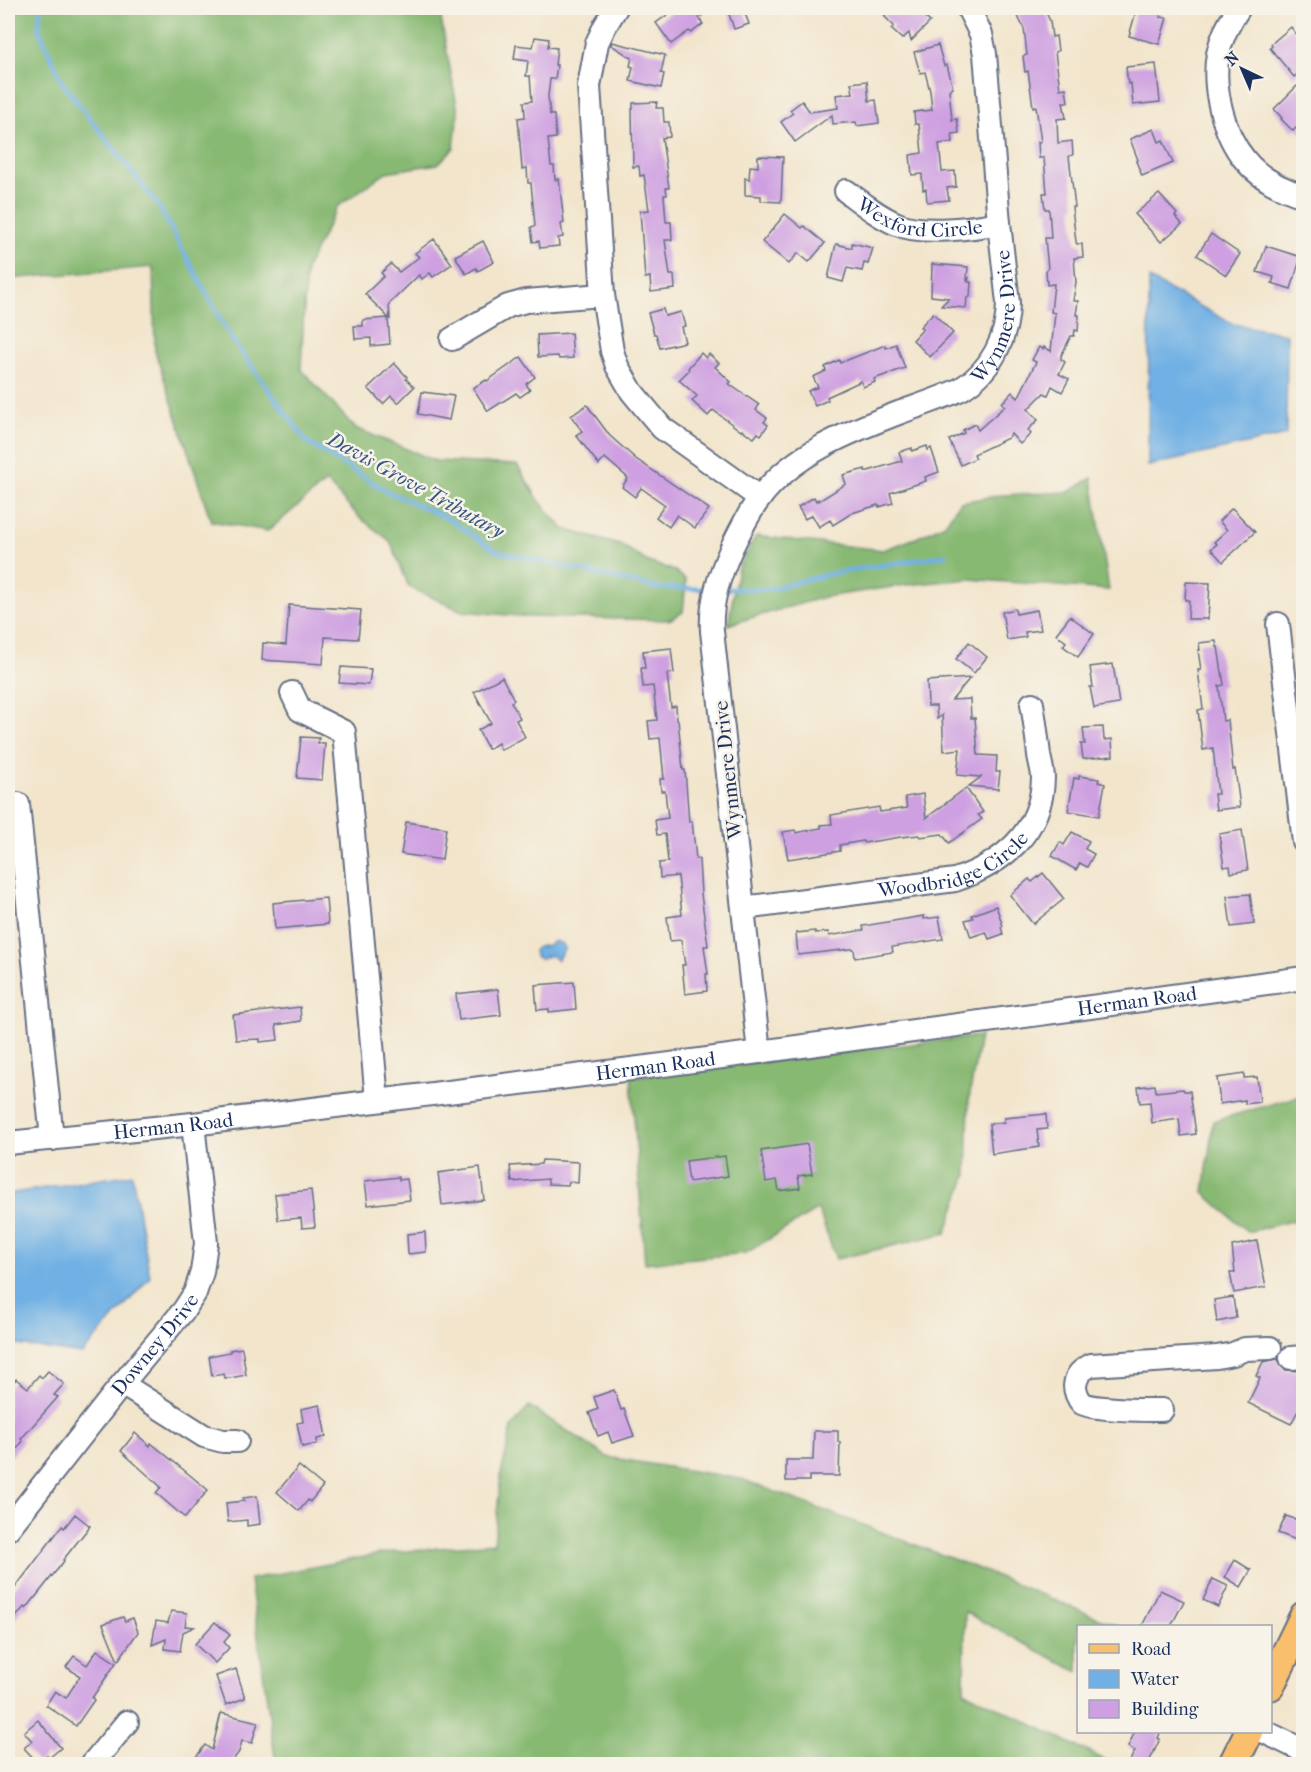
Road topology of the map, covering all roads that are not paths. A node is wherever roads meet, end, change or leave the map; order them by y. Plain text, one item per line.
1 (616, 8) edge
2 (968, 8) edge
3 (1239, 8) edge
4 (846, 191) dead end
5 (1304, 196) edge
6 (999, 223) junction
7 (603, 295) junction
8 (452, 339) dead end
9 (760, 498) junction
10 (1278, 624) dead end
11 (292, 693) dead end
12 (1032, 704) dead end
13 (18, 804) dead end
14 (1303, 837) edge
15 (744, 908) junction
16 (1304, 978) edge
17 (759, 1052) junction
18 (377, 1100) junction
19 (194, 1124) junction
20 (52, 1139) junction
21 (8, 1143) edge
22 (1270, 1348) dead end
23 (122, 1384) junction
24 (1162, 1410) dead end
25 (237, 1441) dead end
26 (8, 1529) edge
27 (1304, 1616) edge
28 (1272, 1682) edge
29 (127, 1722) dead end
30 (1248, 1733) edge
31 (1269, 1733) edge
32 (1304, 1750) edge
33 (93, 1764) edge
34 (1233, 1764) edge

1 - 7 street
2 - 6 street, Wynmere Drive
3 - 5 street
4 - 6 street, Wexford Circle
6 - 9 street, Wynmere Drive
7 - 8 street
7 - 9 street
9 - 15 street, Wynmere Drive
10 - 14 street
11 - 18 street
12 - 15 street, Woodbridge Circle
13 - 20 street
15 - 17 street, Wynmere Drive
16 - 17 street, Herman Road
17 - 18 street, Herman Road
18 - 19 street, Herman Road
19 - 20 street, Herman Road
19 - 23 street, Downey Drive
20 - 21 street, Herman Road
22 - 24 street
23 - 25 street
23 - 26 street, Downey Drive
27 - 28 main road
29 - 33 street
30 - 34 main road
31 - 32 street

